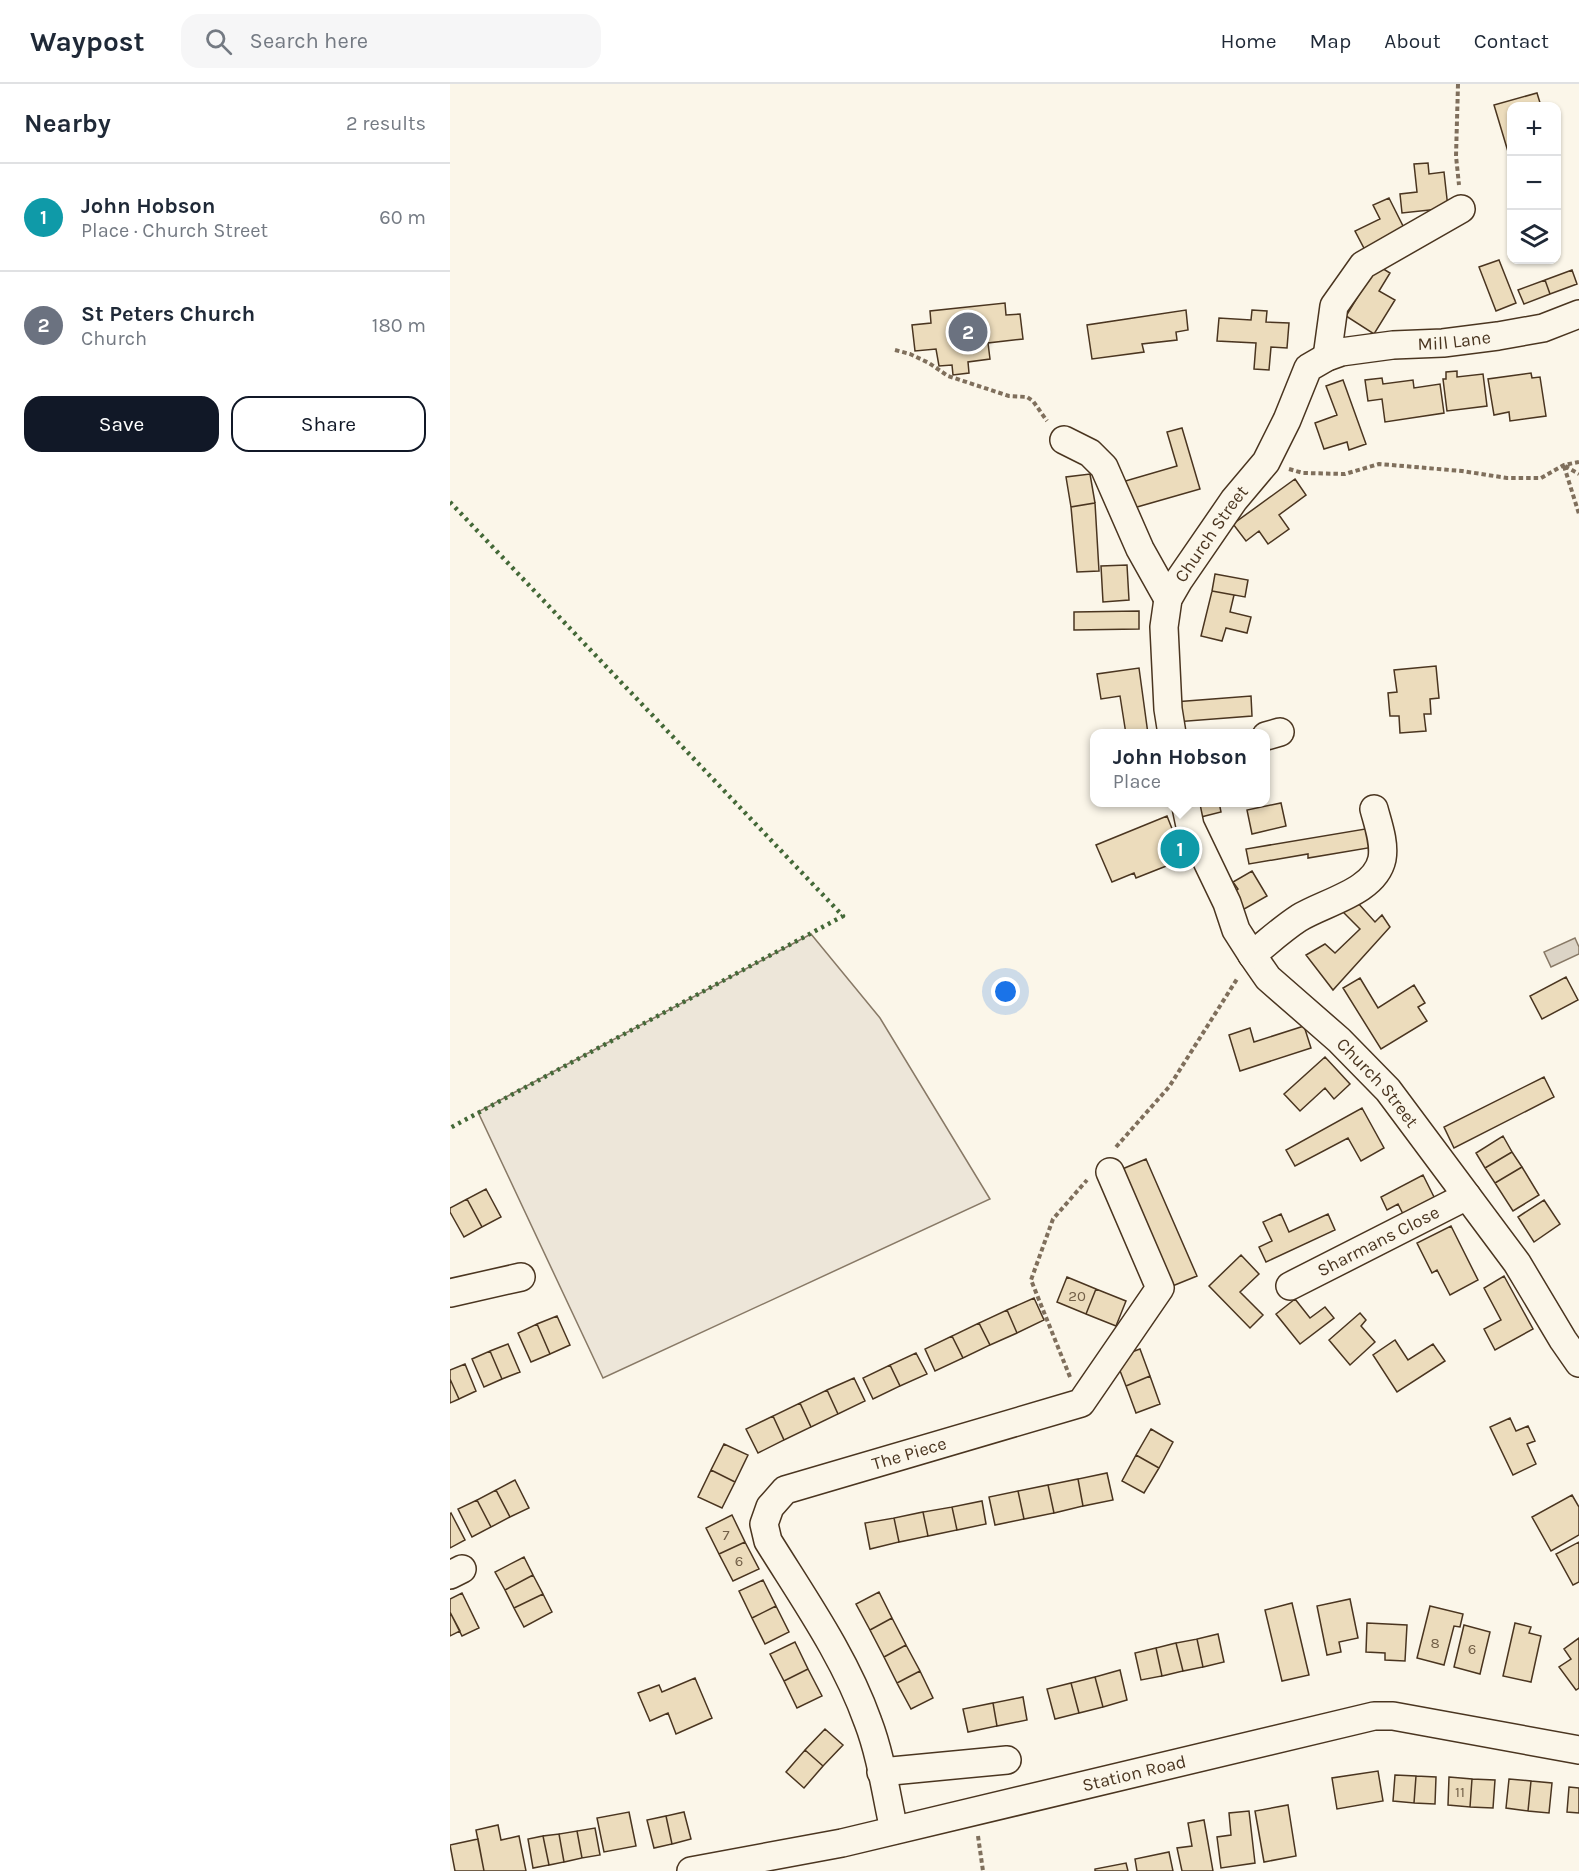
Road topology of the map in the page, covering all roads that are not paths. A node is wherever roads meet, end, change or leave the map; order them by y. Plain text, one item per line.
1 (1461, 209) road end
2 (1579, 314) edge
3 (1327, 357) junction
4 (1064, 440) road end
5 (1168, 599) junction
6 (1171, 729) edge
7 (1186, 807) edge
8 (1374, 809) dead end
9 (1252, 955) junction
10 (1110, 1172) dead end
11 (1467, 1196) junction
12 (521, 1277) dead end
13 (1290, 1286) dead end
14 (450, 1293) edge
15 (1579, 1364) edge
16 (1579, 1750) edge
17 (1007, 1760) dead end
18 (881, 1772) junction
19 (894, 1830) junction
20 (767, 1865) edge
21 (691, 1871) edge

1 - 3 street
2 - 3 street, Mill Lane
3 - 5 street, Church Street
4 - 5 street
5 - 6 street, Church Street
7 - 9 street, Church Street
8 - 9 street
9 - 11 street, Church Street
10 - 18 street, The Piece
11 - 13 street, Sharmans Close
11 - 15 street, Church Street
12 - 14 street
16 - 19 street, Station Road
17 - 18 street
18 - 19 street, The Piece
19 - 20 street, Station Road
20 - 21 street, Station Road

